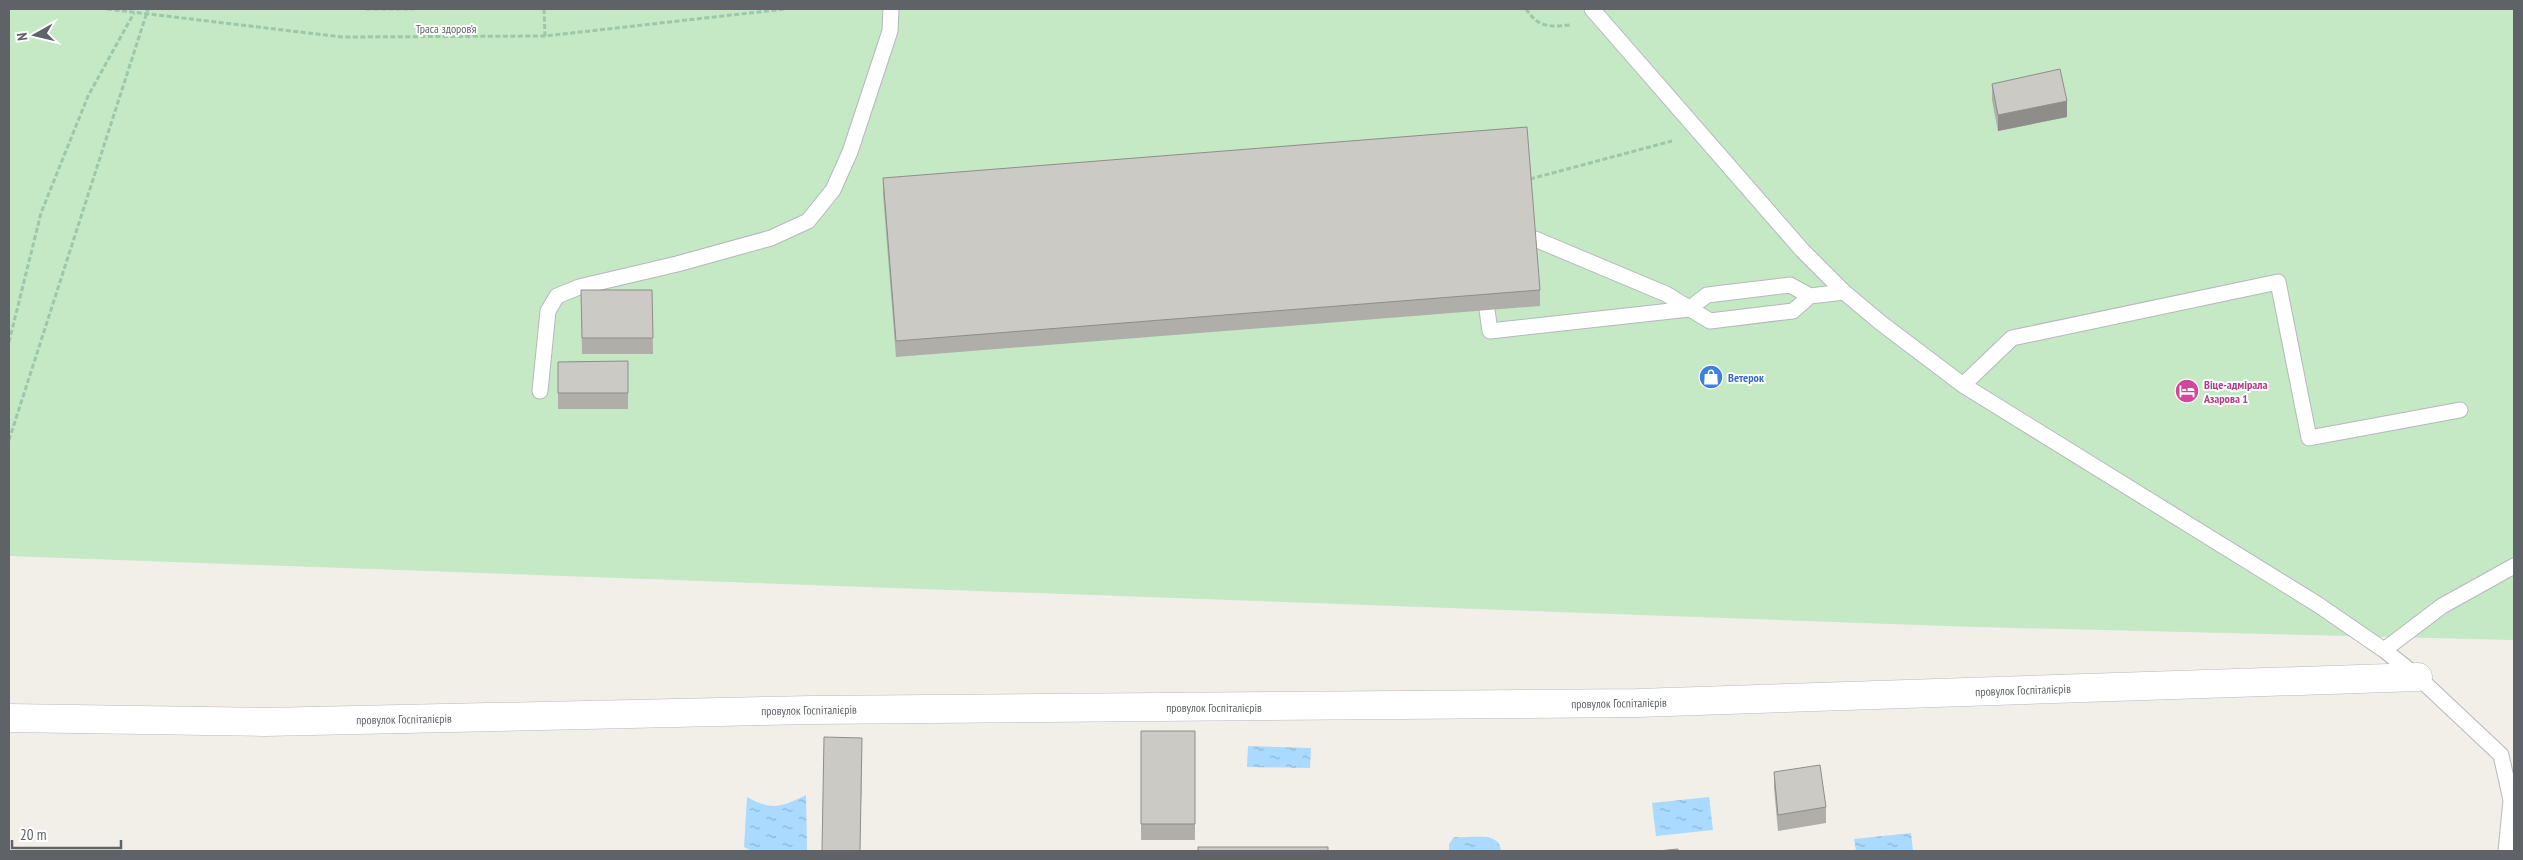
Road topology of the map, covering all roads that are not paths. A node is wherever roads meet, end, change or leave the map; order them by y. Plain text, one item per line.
1 (891, 9) edge
2 (1592, 9) edge
3 (1535, 238) edge
4 (1844, 292) junction
5 (1810, 296) junction
6 (1689, 309) junction
7 (1487, 310) edge
8 (1963, 385) junction
9 (540, 391) dead end
10 (2460, 410) dead end
11 (2514, 566) edge
12 (2384, 650) junction
13 (2418, 677) junction
14 (9, 718) edge
15 (2506, 851) edge

1 - 9 lane
2 - 4 lane
3 - 6 lane
4 - 5 lane
4 - 8 lane
5 - 6 lane
5 - 6 lane
6 - 7 lane
8 - 10 lane
8 - 12 lane
11 - 12 lane
12 - 13 lane
13 - 14 street, провулок Госпіталієрів
13 - 15 lane

